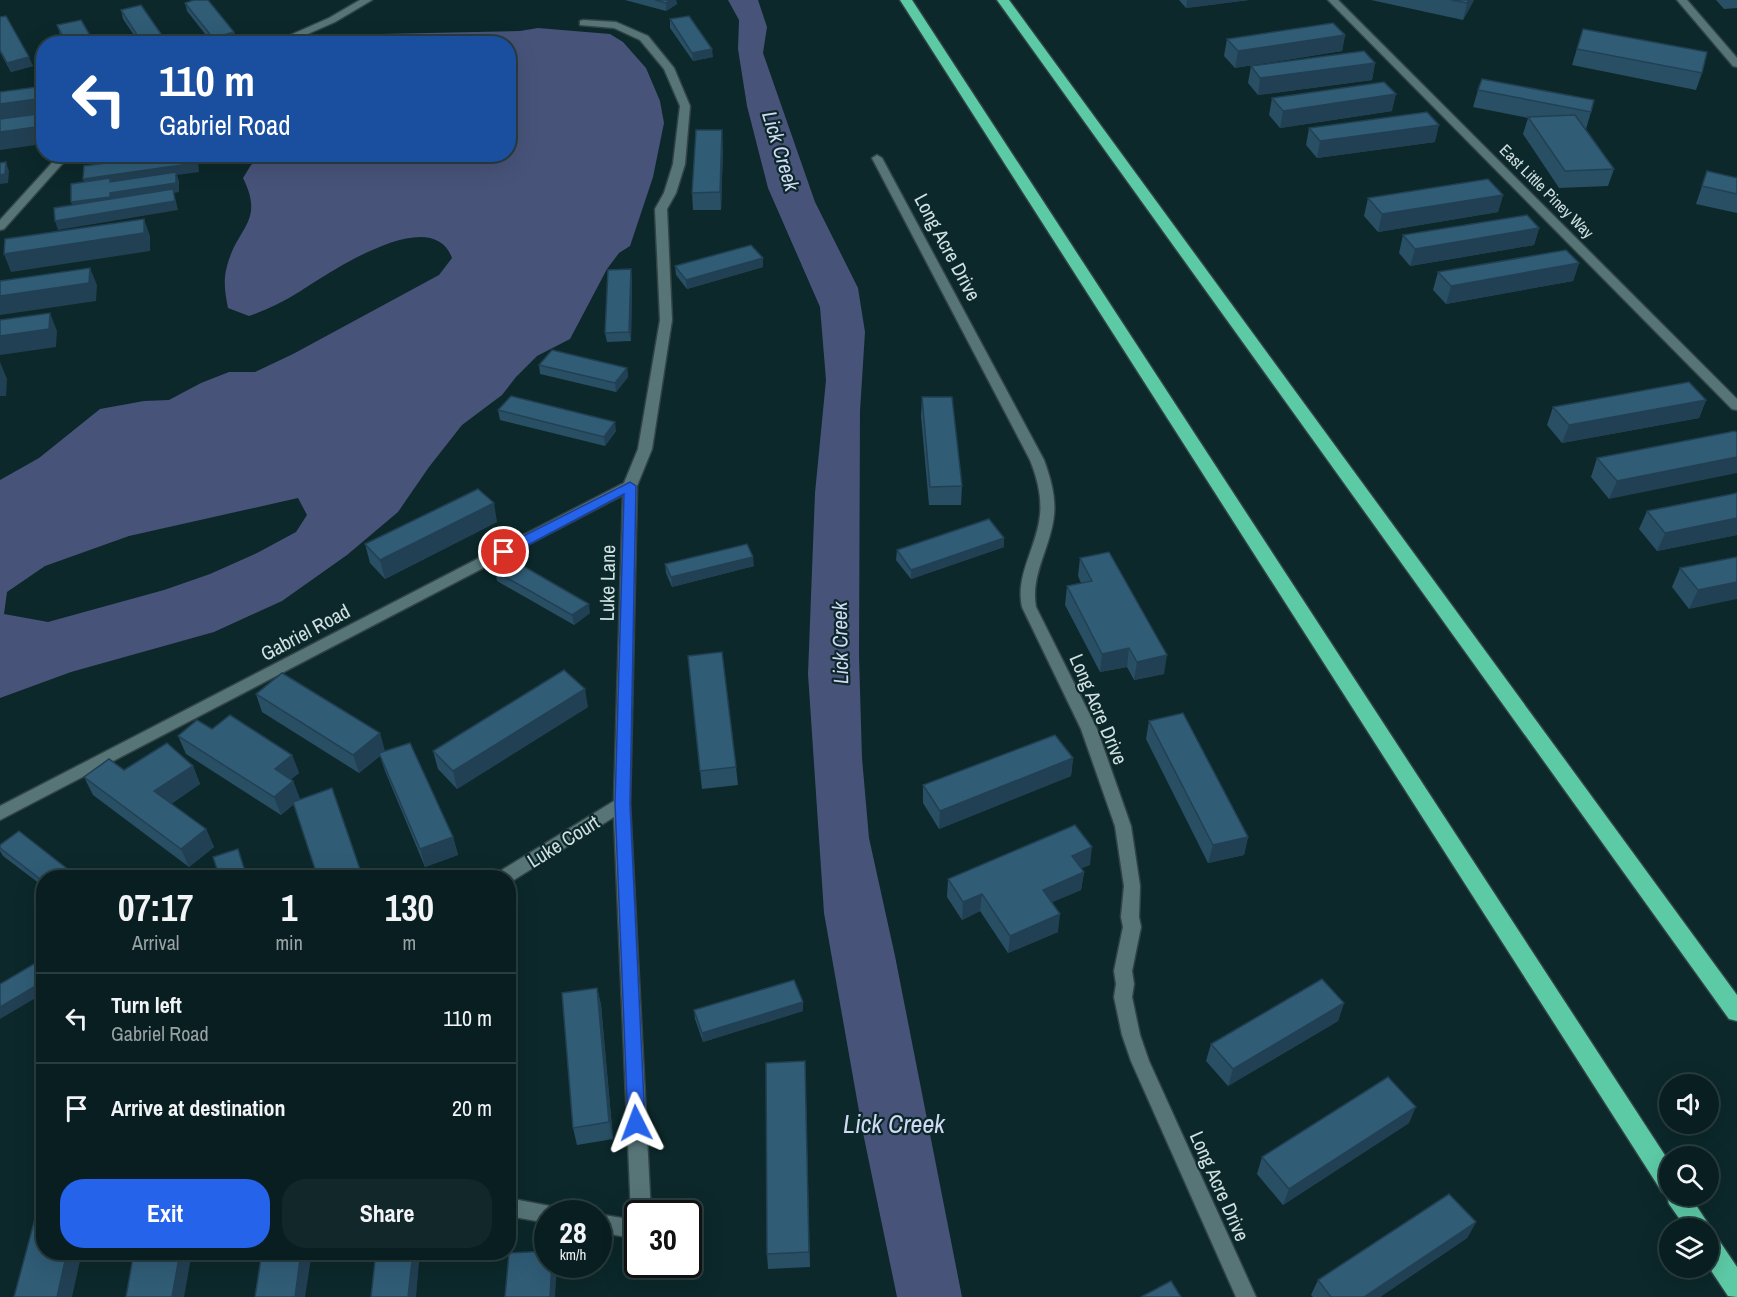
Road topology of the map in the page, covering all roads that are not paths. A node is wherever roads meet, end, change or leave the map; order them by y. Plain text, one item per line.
1 (367, 0) edge
2 (906, 0) edge
3 (1004, 0) edge
4 (1333, 0) edge
5 (1682, 0) edge
6 (583, 23) dead end
7 (294, 36) edge
8 (1737, 64) edge
9 (877, 158) dead end
10 (59, 162) edge
11 (0, 227) edge
12 (1737, 406) edge
13 (630, 486) junction
14 (622, 804) junction
15 (0, 814) edge
16 (516, 870) edge
17 (1737, 1012) edge
18 (1659, 1167) edge
19 (639, 1200) edge
20 (516, 1208) edge
21 (534, 1212) edge
22 (1719, 1261) edge
23 (1737, 1288) edge
24 (1246, 1297) edge

1 - 7 street
2 - 18 highway
3 - 17 highway
4 - 12 street, East Little Piney Way
5 - 8 street
6 - 13 street, Luke Lane
9 - 24 street, Long Acre Drive
10 - 11 street
13 - 14 street, Luke Lane
13 - 15 street, Gabriel Road
14 - 16 street, Luke Court
14 - 19 street, Luke Lane
20 - 21 street
22 - 23 highway

